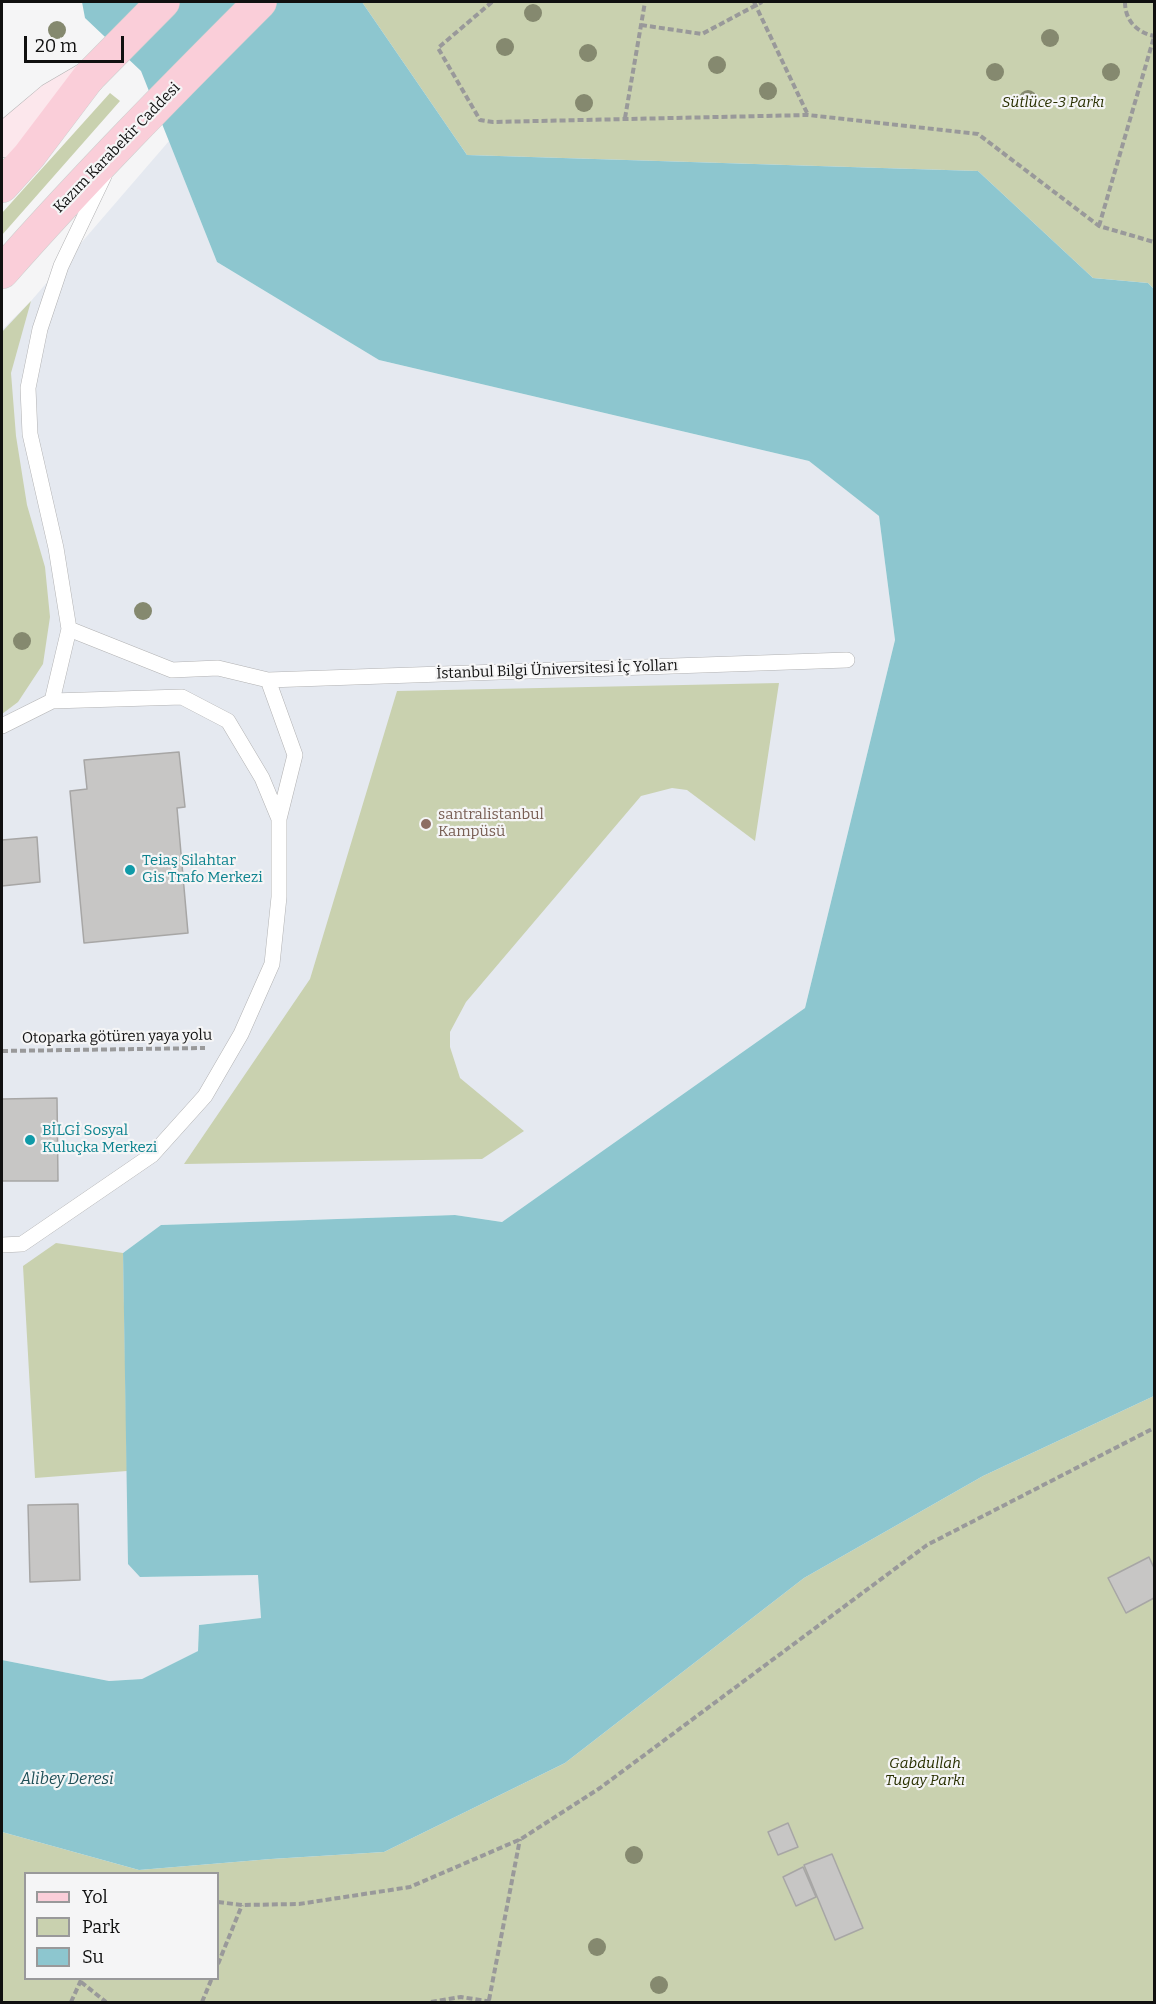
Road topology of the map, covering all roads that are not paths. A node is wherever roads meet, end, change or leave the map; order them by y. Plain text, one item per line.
1 (163, 2) edge
2 (260, 2) edge
3 (88, 78) junction
4 (2, 141) edge
5 (120, 143) junction
6 (2, 186) edge
7 (2, 272) edge
8 (69, 628) junction
9 (847, 660) dead end
10 (268, 680) junction
11 (52, 701) junction
12 (2, 726) edge
13 (279, 819) junction
14 (2, 1245) edge

1 - 3 main road
2 - 5 main road, Kazım Karabekir Caddesi
3 - 4 main road
3 - 6 main road
5 - 7 main road, Kazım Karabekir Caddesi
5 - 8 lane
8 - 10 lane, İstanbul Bilgi Üniversitesi İç Yolları
8 - 11 lane
9 - 10 lane, İstanbul Bilgi Üniversitesi İç Yolları
10 - 13 lane
11 - 12 lane
11 - 13 lane
13 - 14 lane

